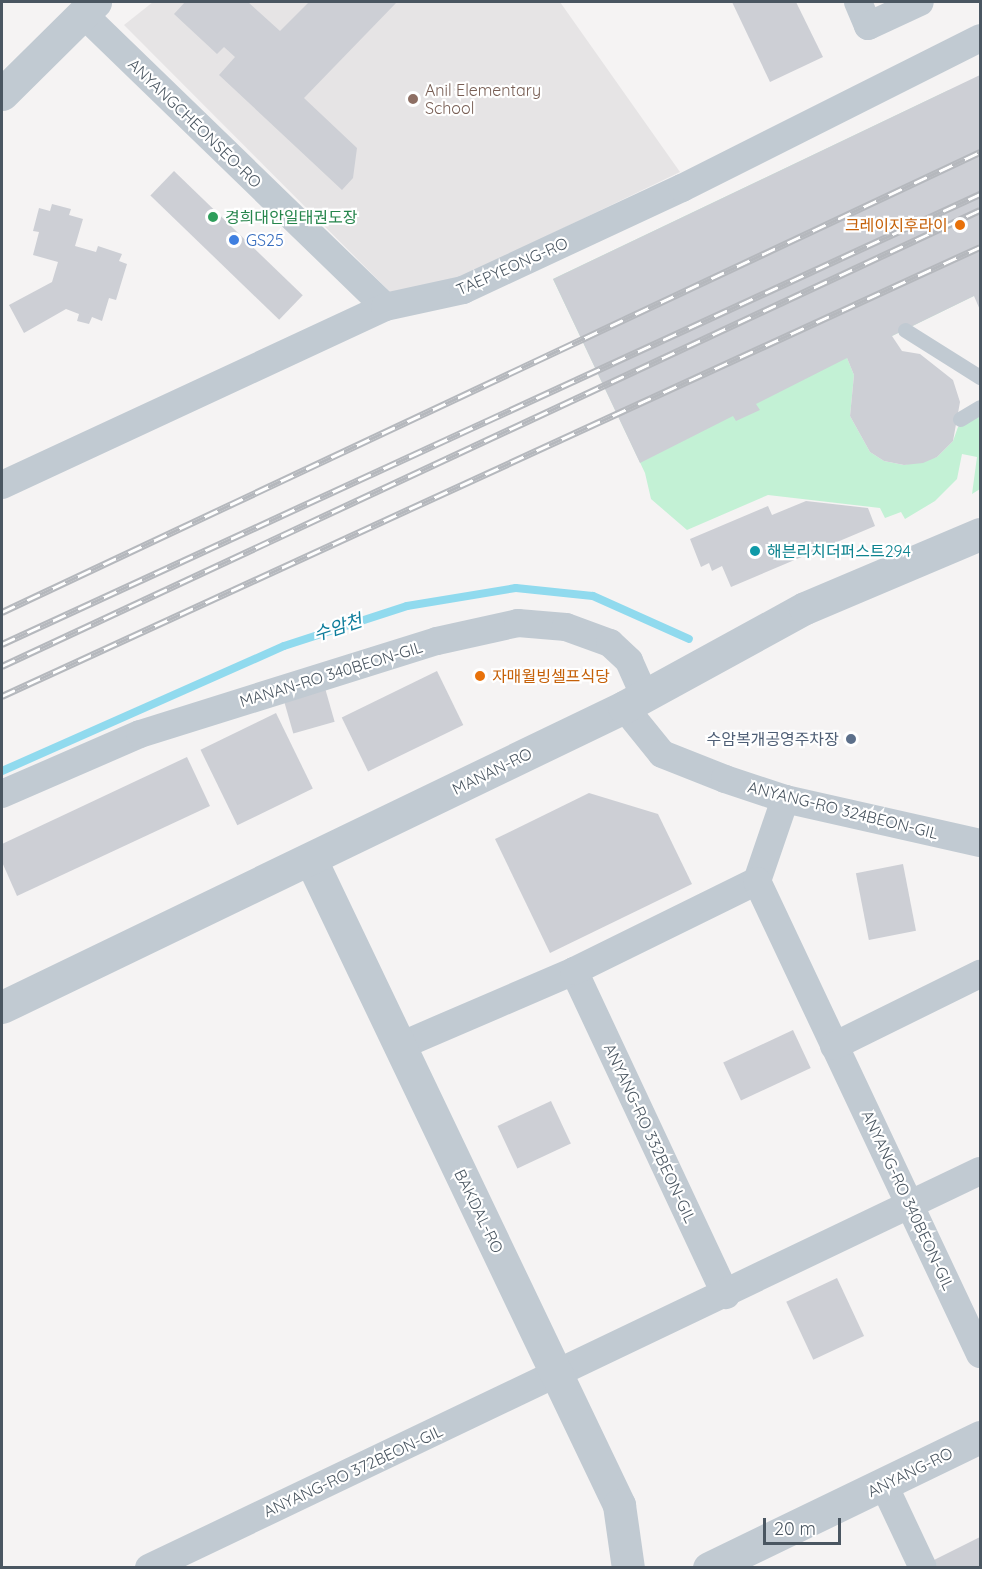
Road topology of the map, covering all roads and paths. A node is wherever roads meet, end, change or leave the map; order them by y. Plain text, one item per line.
1 (858, 2) edge
2 (920, 2) edge
3 (88, 7) edge
4 (981, 38) edge
5 (2, 94) edge
6 (385, 307) junction
7 (905, 330) dead end
8 (981, 377) edge
9 (981, 407) edge
10 (960, 419) dead end
11 (2, 485) edge
12 (981, 534) edge
13 (634, 701) junction
14 (2, 794) edge
15 (785, 799) junction
16 (981, 843) edge
17 (311, 860) junction
18 (757, 881) junction
19 (574, 971) junction
20 (981, 974) edge
21 (2, 1007) edge
22 (399, 1046) junction
23 (834, 1046) junction
24 (981, 1171) edge
25 (911, 1203) junction
26 (726, 1294) junction
27 (981, 1354) edge
28 (558, 1375) junction
29 (981, 1437) edge
30 (884, 1485) junction
31 (202, 1556) edge
32 (149, 1568) edge
33 (628, 1568) edge
34 (709, 1568) edge
35 (923, 1568) edge

1 - 2 street
3 - 5 street, ANYANGCHEONSEO-RO
3 - 6 street, ANYANGCHEONSEO-RO
4 - 6 street, TAEPYEONG-RO
6 - 11 street, TAEPYEONG-RO
7 - 8 lane
9 - 10 lane
12 - 13 street, MANAN-RO
13 - 14 street, MANAN-RO 340BEON-GIL
13 - 15 street, ANYANG-RO 324BEON-GIL
13 - 17 street, MANAN-RO
15 - 16 street, ANYANG-RO 324BEON-GIL
15 - 18 street
17 - 21 street, MANAN-RO
17 - 22 street, BAKDAL-RO
18 - 19 street
18 - 23 street, ANYANG-RO 340BEON-GIL
19 - 22 street
19 - 26 street, ANYANG-RO 332BEON-GIL
20 - 23 street
22 - 28 street, BAKDAL-RO
23 - 25 street, ANYANG-RO 340BEON-GIL
24 - 25 street
25 - 26 street
25 - 27 street, ANYANG-RO 340BEON-GIL
26 - 28 street
28 - 31 street, ANYANG-RO 372BEON-GIL
28 - 33 street, BAKDAL-RO
29 - 30 street, ANYANG-RO
30 - 34 street, ANYANG-RO
30 - 35 street
31 - 32 street, ANYANG-RO 372BEON-GIL

